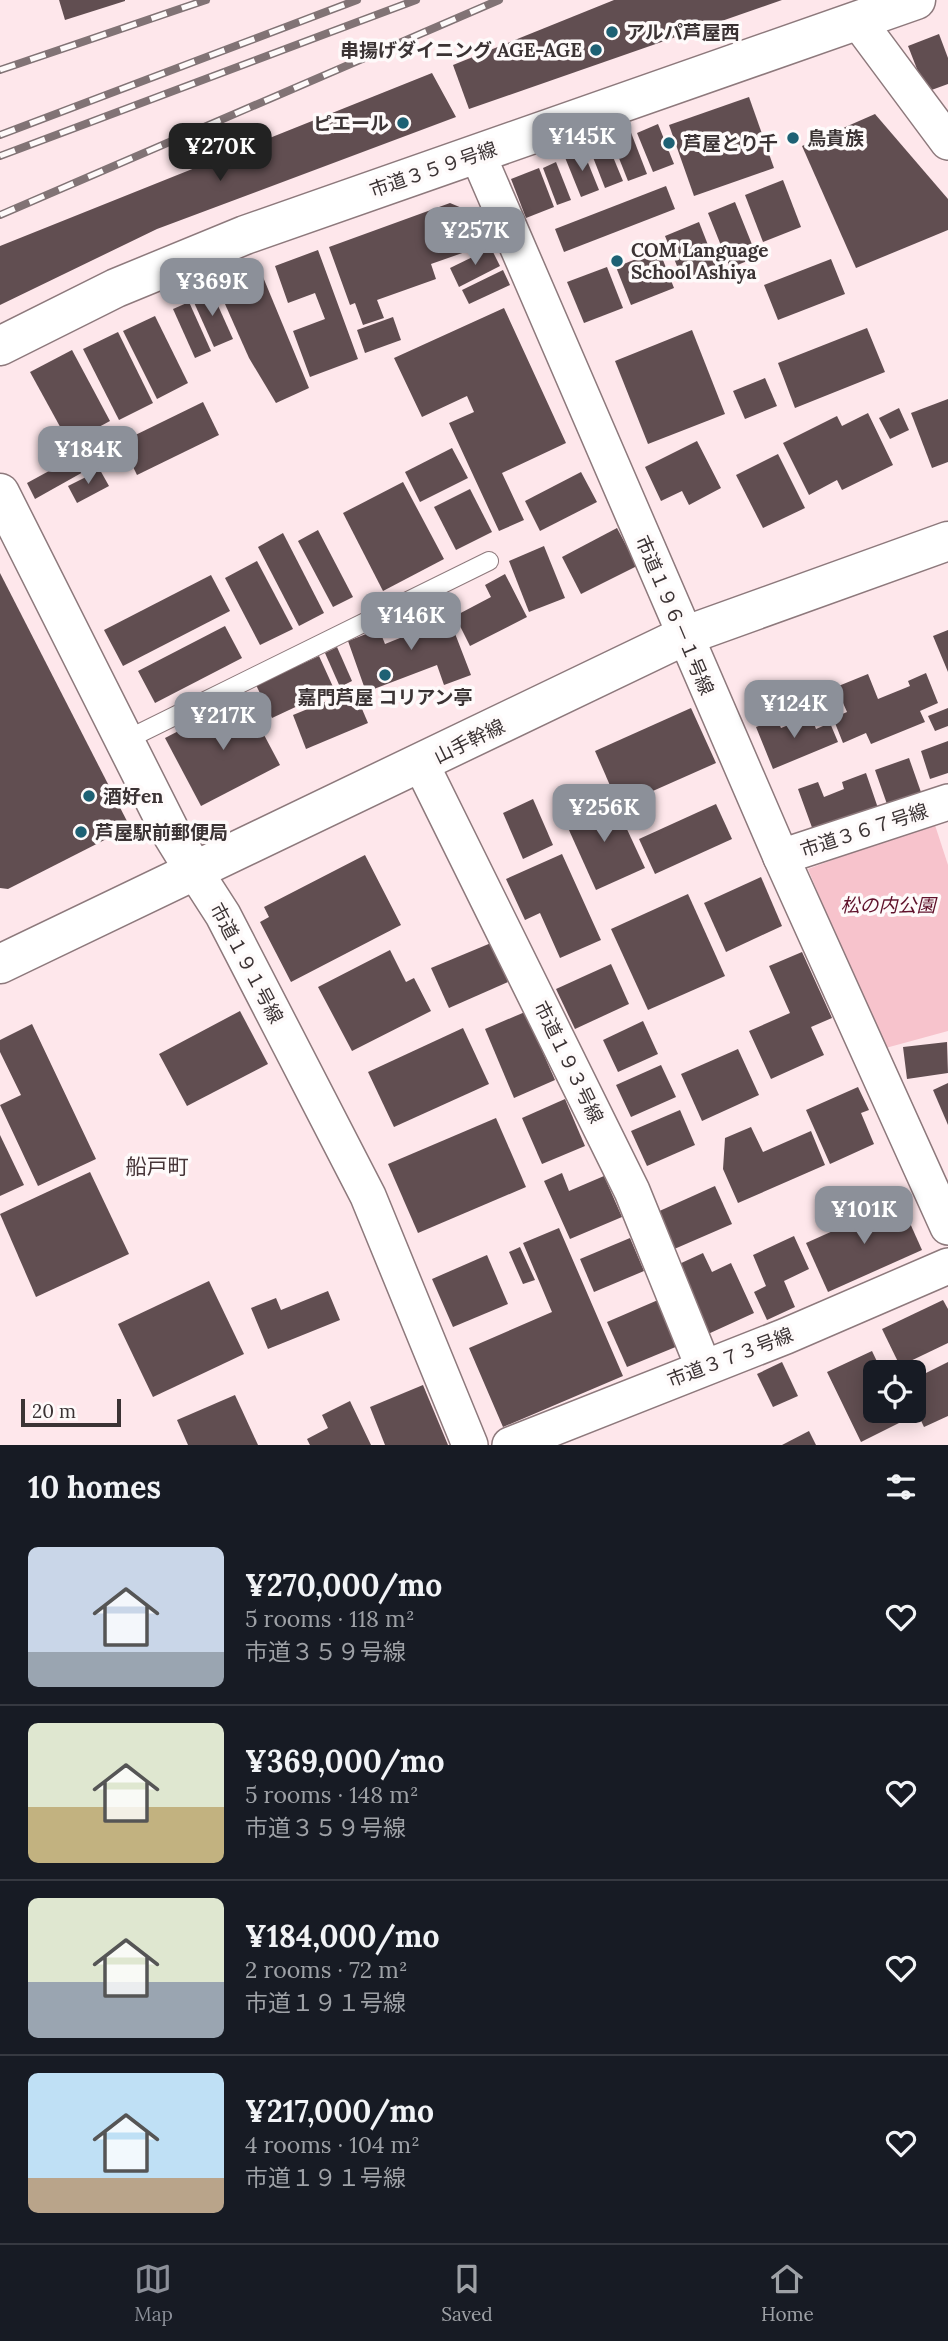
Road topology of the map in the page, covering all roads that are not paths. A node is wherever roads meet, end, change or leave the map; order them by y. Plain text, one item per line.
1 (916, 0) edge
2 (858, 21) junction
3 (948, 142) edge
4 (477, 153) junction
5 (0, 346) edge
6 (0, 493) edge
7 (948, 541) edge
8 (488, 561) dead end
9 (684, 636) junction
10 (124, 741) junction
11 (421, 764) junction
12 (948, 802) edge
13 (780, 858) junction
14 (194, 870) junction
15 (0, 964) edge
16 (948, 1227) edge
17 (948, 1266) edge
18 (703, 1367) junction
19 (470, 1445) edge
20 (510, 1445) edge

1 - 2 street, 市道３５９号線
2 - 3 street
2 - 4 street, 市道３５９号線
4 - 5 street, 市道３５９号線
4 - 9 street, 市道１９６－１号線
6 - 10 street, 市道１９１号線
7 - 9 street, 山手幹線
8 - 10 lane
9 - 11 street, 山手幹線
9 - 13 street, 市道１９６－１号線
10 - 14 street, 市道１９１号線
11 - 14 street, 山手幹線
11 - 18 street, 市道１９３号線
12 - 13 street, 市道３６７号線
13 - 16 street, 市道１９６－１号線
14 - 15 street, 山手幹線
14 - 19 street, 市道１９１号線
17 - 18 street, 市道３７３号線
18 - 20 street, 市道３７３号線

